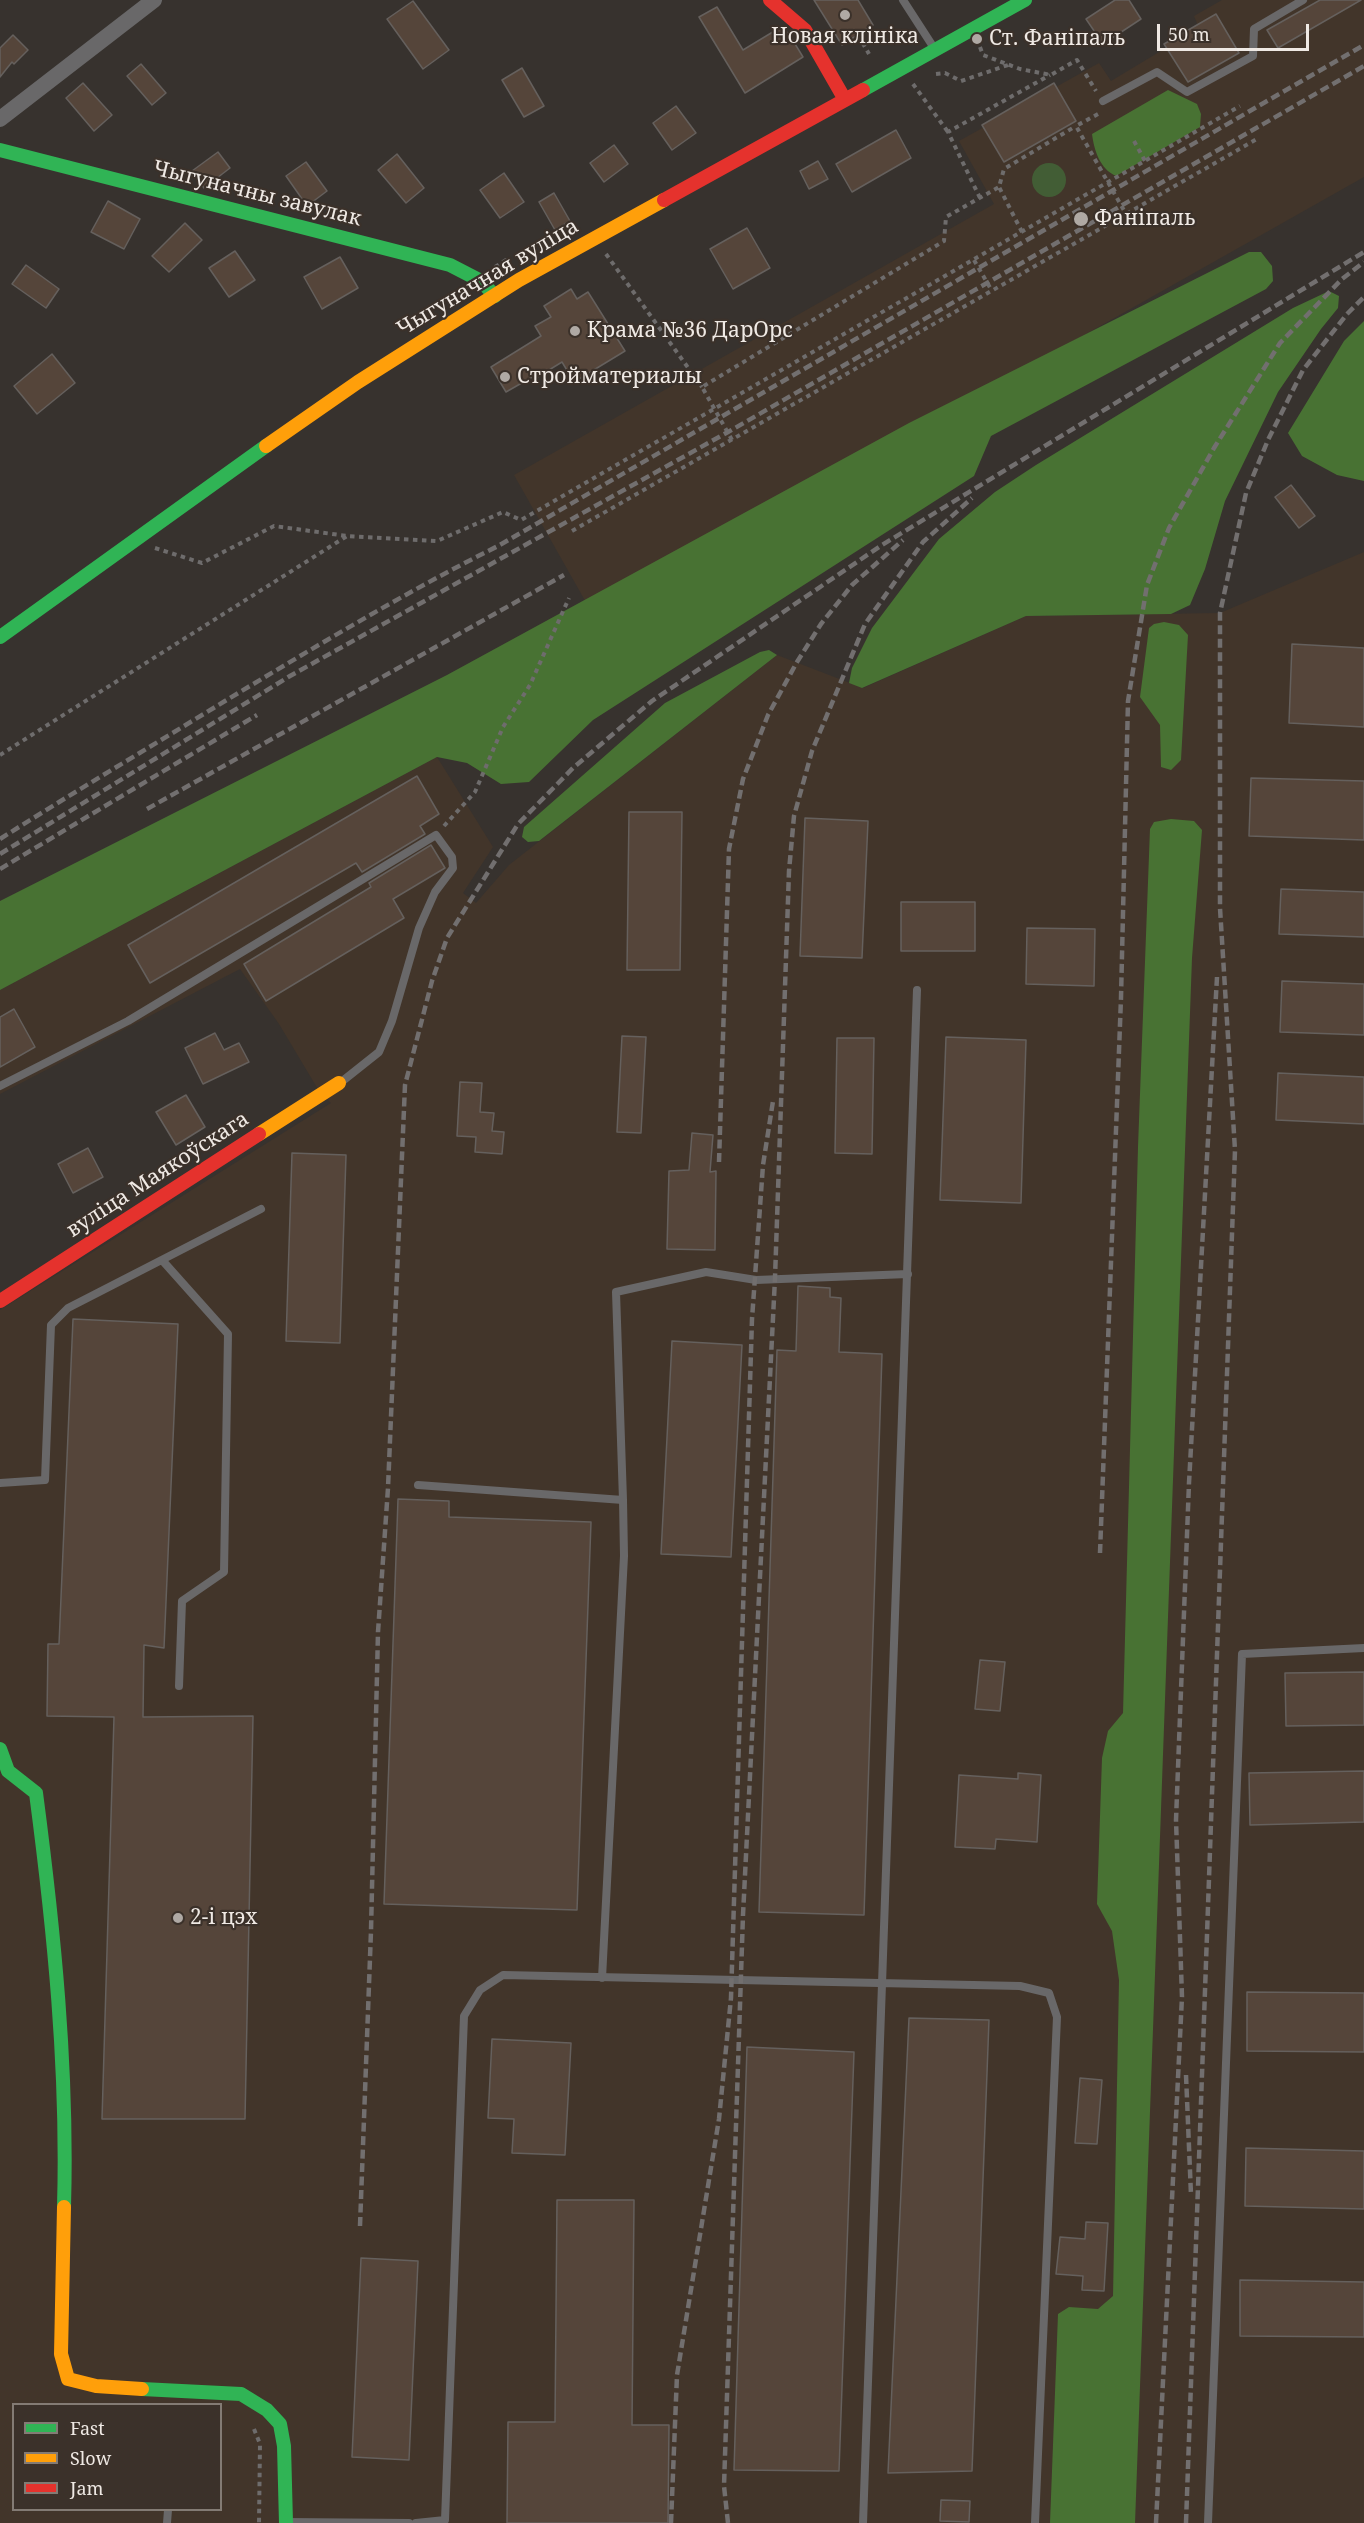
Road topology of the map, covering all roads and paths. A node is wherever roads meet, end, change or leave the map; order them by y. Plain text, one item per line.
1 (154, 0) edge
2 (903, 0) edge
3 (1025, 0) edge
4 (1303, 0) edge
5 (780, 2) edge
6 (858, 35) dead end
7 (934, 49) junction
8 (869, 54) dead end
9 (983, 55) dead end
10 (1008, 65) junction
11 (927, 75) dead end
12 (1051, 75) junction
13 (908, 77) dead end
14 (844, 98) junction
15 (1103, 101) junction
16 (1240, 106) dead end
17 (0, 119) edge
18 (1076, 126) junction
19 (948, 132) junction
20 (1257, 139) dead end
21 (1134, 141) dead end
22 (0, 150) edge
23 (1145, 160) junction
24 (1108, 182) junction
25 (999, 187) junction
26 (980, 198) junction
27 (1126, 214) junction
28 (1022, 232) junction
29 (601, 245) dead end
30 (974, 260) junction
31 (992, 291) junction
32 (495, 296) junction
33 (702, 387) junction
34 (715, 409) junction
35 (732, 440) junction
36 (572, 531) dead end
37 (347, 536) junction
38 (145, 545) dead end
39 (568, 597) dead end
40 (0, 637) edge
41 (0, 755) edge
42 (436, 835) junction
43 (917, 990) dead end
44 (339, 1083) joint
45 (0, 1086) edge
46 (261, 1209) dead end
47 (162, 1260) junction
48 (908, 1274) junction
49 (0, 1301) edge
50 (0, 1483) edge
51 (418, 1485) dead end
52 (623, 1500) junction
53 (1364, 1648) edge
54 (179, 1686) dead end
55 (0, 1749) edge
56 (602, 1978) junction
57 (883, 1983) junction
58 (248, 2422) dead end
59 (286, 2522) edge
60 (445, 2522) edge
61 (260, 2523) edge
62 (409, 2523) edge
63 (416, 2523) edge
64 (863, 2523) edge
65 (1035, 2523) edge
66 (1208, 2523) edge

1 - 17 street
2 - 7 lane
3 - 7 street, Чыгуначная вуліца
4 - 15 lane
5 - 14 street
6 - 8 path
7 - 14 street, Чыгуначная вуліца
9 - 10 path
10 - 11 path
10 - 12 path
12 - 15 path
12 - 19 path
13 - 19 path
14 - 32 street, Чыгуначная вуліца
15 - 18 path
16 - 23 path
18 - 24 path
18 - 25 path
19 - 26 path
20 - 27 path
21 - 23 path
22 - 32 street, Чыгуначны завулак
23 - 24 path
24 - 27 path
24 - 28 path
25 - 26 path
25 - 28 path
26 - 33 path
27 - 31 path
28 - 30 path
29 - 33 path
30 - 31 path
30 - 34 path
31 - 35 path
32 - 40 street, Чыгуначная вуліца
33 - 34 path
34 - 35 path
34 - 37 path
35 - 36 path
37 - 38 path
37 - 41 path
39 - 42 path
42 - 44 lane
42 - 45 lane
43 - 48 lane
44 - 49 street, вуліца Маякоўскага
46 - 47 lane
47 - 50 lane
47 - 54 lane
48 - 52 lane
48 - 57 lane
51 - 52 lane
52 - 56 lane
53 - 66 lane
55 - 59 street
56 - 57 lane
56 - 60 lane
57 - 64 lane
57 - 65 lane
58 - 61 path
59 - 62 lane
60 - 63 lane

